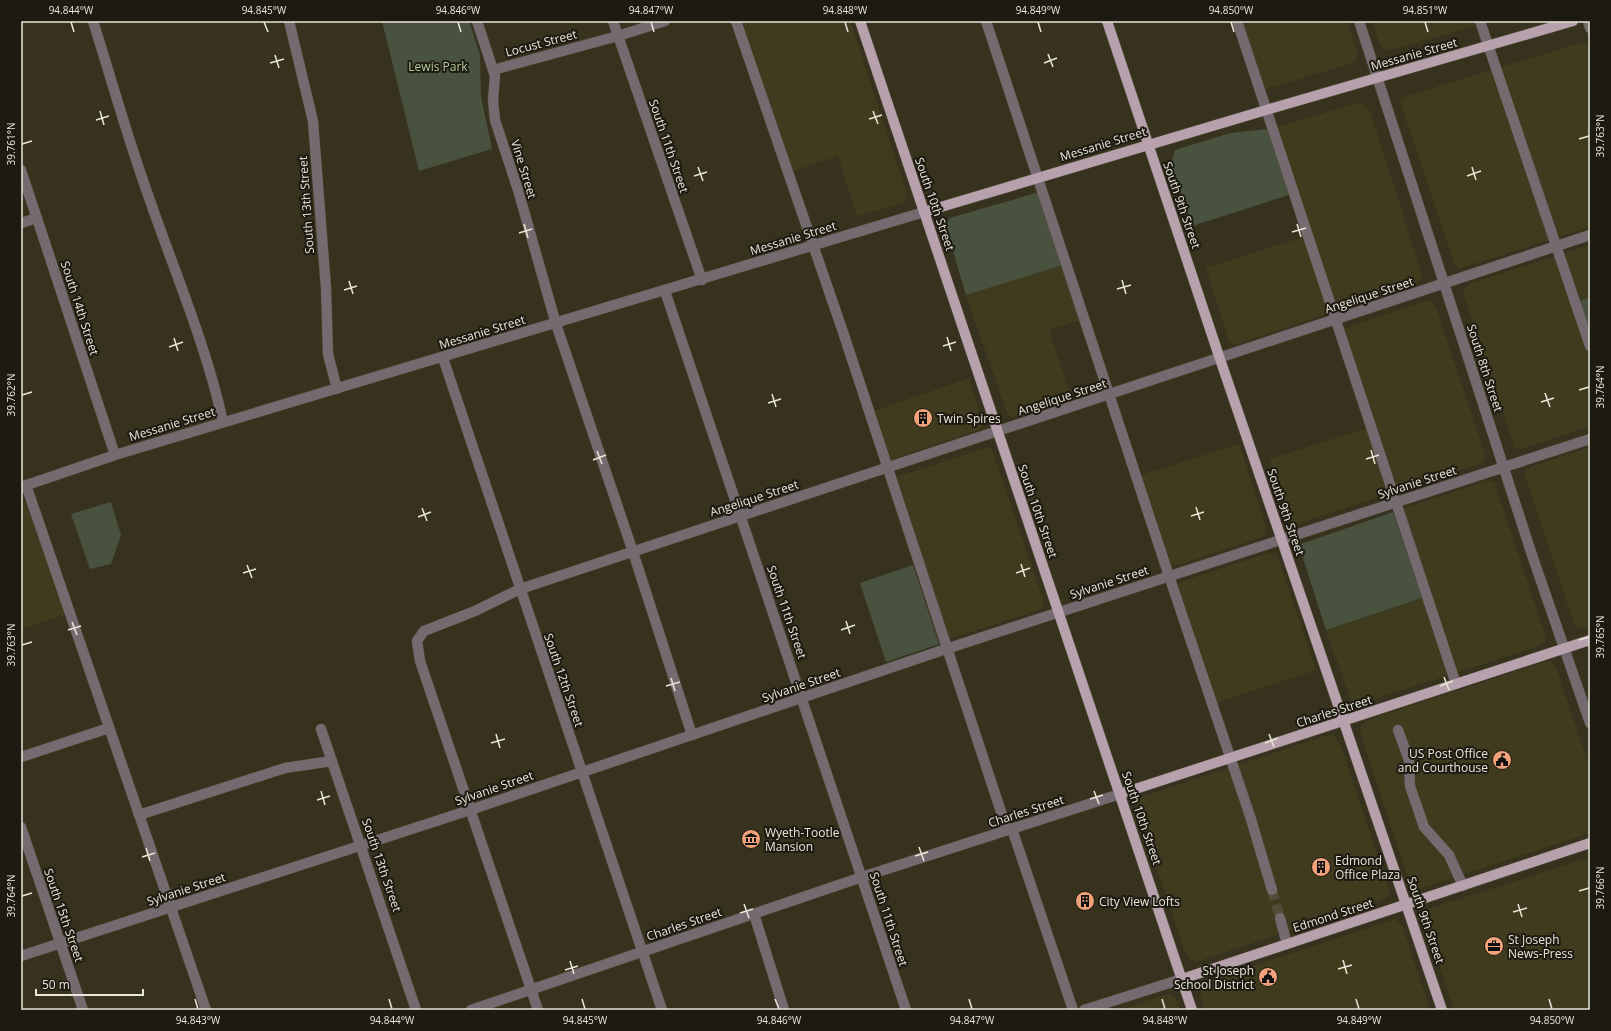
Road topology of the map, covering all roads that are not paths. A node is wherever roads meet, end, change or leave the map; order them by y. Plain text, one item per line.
1 (93, 21) edge
2 (289, 21) edge
3 (478, 21) edge
4 (613, 21) edge
5 (665, 21) edge
6 (736, 21) edge
7 (860, 21) edge
8 (986, 21) edge
9 (1107, 21) edge
10 (1237, 21) edge
11 (1359, 21) edge
12 (1480, 21) edge
13 (1573, 21) edge
14 (1588, 21) edge
15 (1590, 28) edge
16 (618, 36) junction
17 (1488, 46) junction
18 (493, 70) junction
19 (1377, 78) junction
20 (1266, 110) junction
21 (1148, 144) junction
22 (21, 170) edge
23 (1038, 177) junction
24 (924, 212) junction
25 (37, 218) junction
26 (21, 223) edge
27 (1590, 235) edge
28 (813, 246) junction
29 (1556, 246) junction
30 (702, 280) junction
31 (1444, 284) junction
32 (665, 290) junction
33 (1336, 320) junction
34 (556, 324) junction
35 (1590, 346) edge
36 (443, 358) junction
37 (1220, 359) junction
38 (337, 389) junction
39 (1110, 395) junction
40 (223, 422) junction
41 (998, 432) junction
42 (1590, 439) edge
43 (115, 455) junction
44 (1504, 467) junction
45 (887, 468) junction
46 (24, 486) edge
47 (1396, 503) junction
48 (741, 516) junction
49 (1282, 540) junction
50 (633, 552) junction
51 (1169, 576) junction
52 (520, 589) junction
53 (1059, 612) junction
54 (1590, 640) edge
55 (1564, 648) junction
56 (946, 649) junction
57 (1456, 684) junction
58 (802, 698) junction
59 (1344, 722) junction
60 (1590, 723) edge
61 (109, 728) junction
62 (321, 729) dead end
63 (1398, 730) dead end
64 (692, 735) junction
65 (21, 757) edge
66 (1231, 758) junction
67 (332, 760) junction
68 (582, 772) junction
69 (1120, 794) junction
70 (470, 810) junction
71 (139, 816) junction
72 (21, 827) edge
73 (1010, 830) junction
74 (1590, 843) edge
75 (361, 845) junction
76 (862, 877) junction
77 (1463, 886) junction
78 (1272, 890) tunnel mouth
79 (1407, 904) junction
80 (170, 908) junction
81 (754, 914) junction
82 (1280, 918) tunnel mouth
83 (60, 944) junction
84 (1287, 944) junction
85 (643, 952) junction
86 (21, 956) edge
87 (1182, 979) junction
88 (531, 990) junction
89 (83, 1010) edge
90 (206, 1010) edge
91 (416, 1010) edge
92 (471, 1010) edge
93 (538, 1010) edge
94 (662, 1010) edge
95 (784, 1010) edge
96 (906, 1010) edge
97 (1073, 1010) edge
98 (1084, 1010) edge
99 (1192, 1010) edge
100 (1442, 1010) edge

1 - 40 street
2 - 38 street, South 13th Street
3 - 18 street, Vine Street
4 - 16 street, South 11th Street
5 - 16 street, Locust Street
6 - 28 street
7 - 24 main road, South 10th Street
8 - 23 street
9 - 21 main road, South 9th Street
10 - 20 street
11 - 19 street, South 8th Street
12 - 17 street
13 - 17 main road, Messanie Street
14 - 15 street
16 - 18 street, Locust Street
16 - 30 street, South 11th Street
17 - 19 main road, Messanie Street
17 - 29 street
18 - 34 street, Vine Street
19 - 20 main road, Messanie Street
19 - 31 street, South 8th Street
20 - 21 main road, Messanie Street
20 - 33 street
21 - 23 main road, Messanie Street
21 - 37 main road, South 9th Street
22 - 25 street, South 14th Street
23 - 24 main road, Messanie Street
23 - 39 street
24 - 28 street, Messanie Street
24 - 41 main road, South 10th Street
25 - 26 street
25 - 43 street, South 14th Street
27 - 29 street, Angelique Street
28 - 30 street, Messanie Street
28 - 45 street
29 - 31 street, Angelique Street
29 - 35 street
30 - 32 street, Messanie Street
31 - 33 street, Angelique Street
31 - 44 street, South 8th Street
32 - 34 street, Messanie Street
32 - 48 street, South 11th Street
33 - 37 street, Angelique Street
33 - 47 street
34 - 36 street, Messanie Street
34 - 50 street, Vine Street
36 - 38 street, Messanie Street
36 - 52 street, South 12th Street
37 - 39 street, Angelique Street
37 - 49 main road, South 9th Street
38 - 40 street, Messanie Street
39 - 41 street, Angelique Street
39 - 51 street
40 - 43 street, Messanie Street
41 - 45 street, Angelique Street
41 - 53 main road, South 10th Street
42 - 44 street, Sylvanie Street
43 - 46 street, Messanie Street
44 - 47 street, Sylvanie Street
44 - 55 street, South 8th Street
45 - 48 street, Angelique Street
45 - 56 street
46 - 61 street
47 - 49 street, Sylvanie Street
47 - 57 street
48 - 50 street, Angelique Street
48 - 58 street, South 11th Street
49 - 51 street, Sylvanie Street
49 - 59 main road, South 9th Street
50 - 52 street, Angelique Street
50 - 64 street, Vine Street
51 - 53 street, Sylvanie Street
51 - 66 street
52 - 68 street, South 12th Street
52 - 70 street, Angelique Street
53 - 56 street, Sylvanie Street
53 - 69 main road, South 10th Street
54 - 55 main road, Charles Street
55 - 57 main road, Charles Street
55 - 60 street, South 8th Street
56 - 58 street, Sylvanie Street
56 - 73 street
57 - 59 main road, Charles Street
58 - 64 street, Sylvanie Street
58 - 76 street, South 11th Street
59 - 66 main road, Charles Street
59 - 79 main road, South 9th Street
61 - 65 street
61 - 71 street
62 - 67 street, South 13th Street
63 - 77 street
64 - 68 street, Sylvanie Street
66 - 69 main road, Charles Street
66 - 78 street
67 - 71 street
67 - 75 street, South 13th Street
68 - 70 street, Sylvanie Street
68 - 85 street, South 12th Street
69 - 73 street, Charles Street
69 - 87 main road, South 10th Street
70 - 75 street, Sylvanie Street
70 - 88 street, Angelique Street
71 - 80 street
72 - 83 street, South 15th Street
73 - 76 street, Charles Street
73 - 97 street
74 - 77 main road, Edmond Street
75 - 80 street, Sylvanie Street
75 - 91 street, South 13th Street
76 - 81 street, Charles Street
76 - 96 street, South 11th Street
77 - 79 main road, Edmond Street
79 - 84 main road, Edmond Street
79 - 100 main road, South 9th Street
80 - 83 street, Sylvanie Street
80 - 90 street
81 - 85 street, Charles Street
81 - 95 street
82 - 84 street
83 - 86 street, Sylvanie Street
83 - 89 street, South 15th Street
84 - 87 main road, Edmond Street
85 - 88 street, Charles Street
85 - 94 street, South 12th Street
87 - 98 street, Edmond Street
87 - 99 main road, South 10th Street
88 - 92 street, Charles Street
88 - 93 street, Angelique Street

